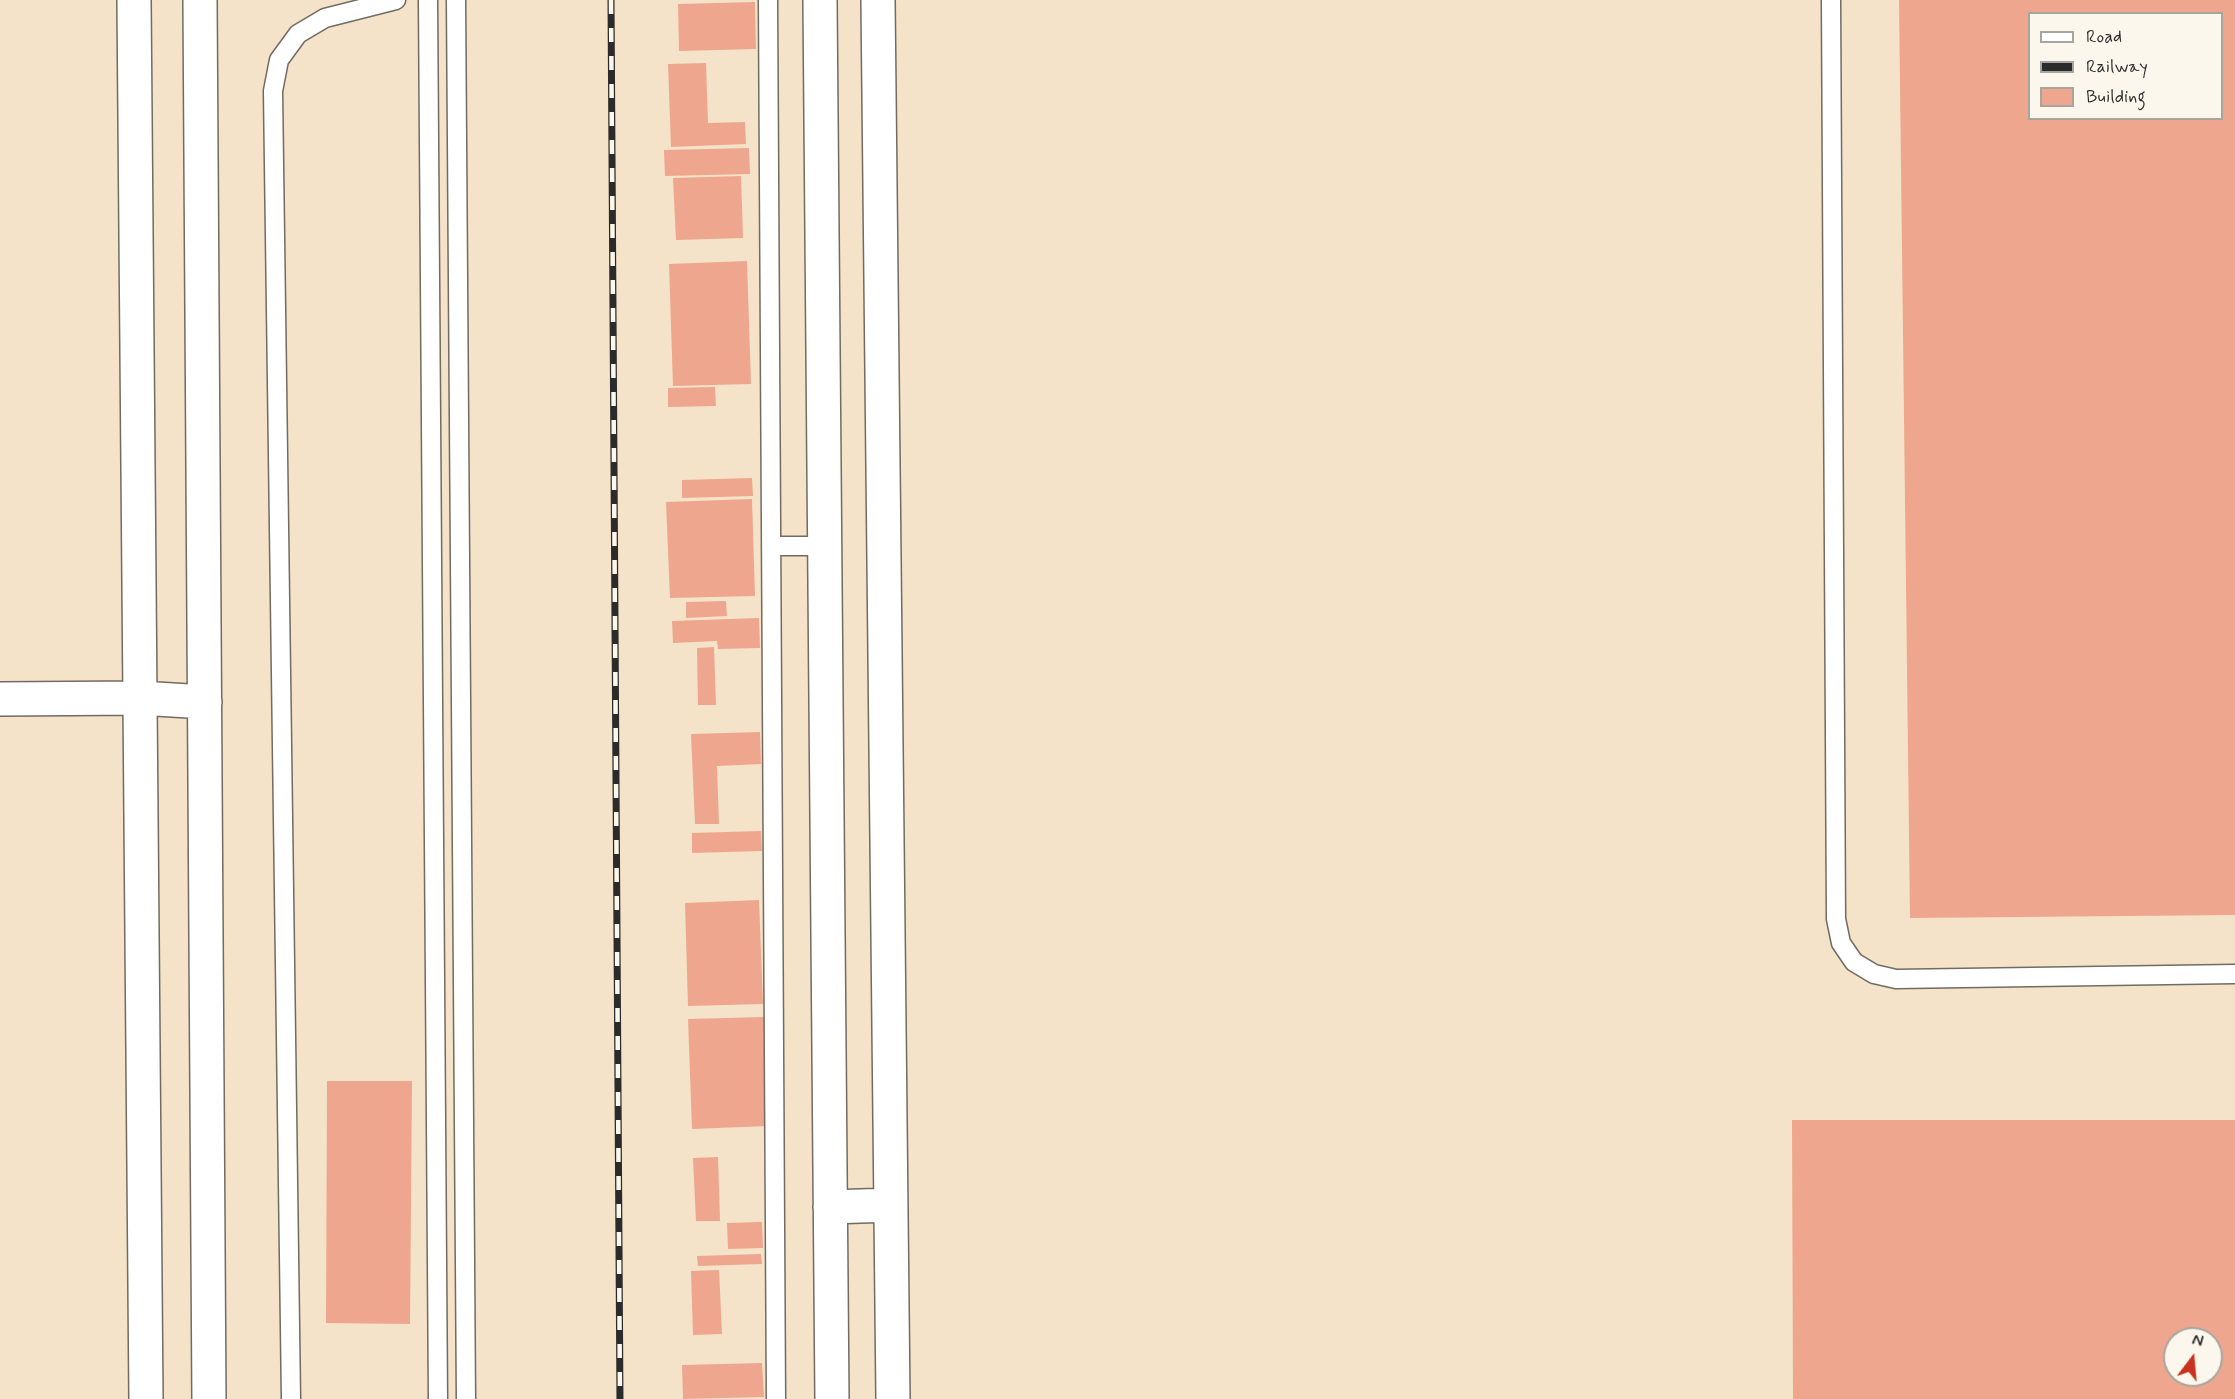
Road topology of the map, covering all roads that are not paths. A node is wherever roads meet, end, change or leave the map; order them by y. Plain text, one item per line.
1 (134, 0) edge
2 (200, 0) edge
3 (396, 0) edge
4 (428, 0) edge
5 (456, 0) edge
6 (768, 0) edge
7 (820, 0) edge
8 (878, 0) edge
9 (1831, 0) edge
10 (772, 546) junction
11 (825, 546) junction
12 (140, 698) junction
13 (0, 699) edge
14 (205, 702) junction
15 (2235, 974) edge
16 (891, 1205) junction
17 (831, 1207) junction
18 (146, 1399) edge
19 (209, 1399) edge
20 (291, 1399) edge
21 (438, 1399) edge
22 (466, 1399) edge
23 (776, 1399) edge
24 (832, 1399) edge
25 (893, 1399) edge

1 - 12 street
2 - 14 street
3 - 20 lane
4 - 21 lane
5 - 22 lane
6 - 10 lane
7 - 11 street
8 - 16 street
9 - 15 lane
10 - 11 lane
10 - 23 lane
11 - 17 street
12 - 13 street
12 - 14 street
12 - 18 street
14 - 19 street
16 - 17 street
16 - 25 street
17 - 24 street

